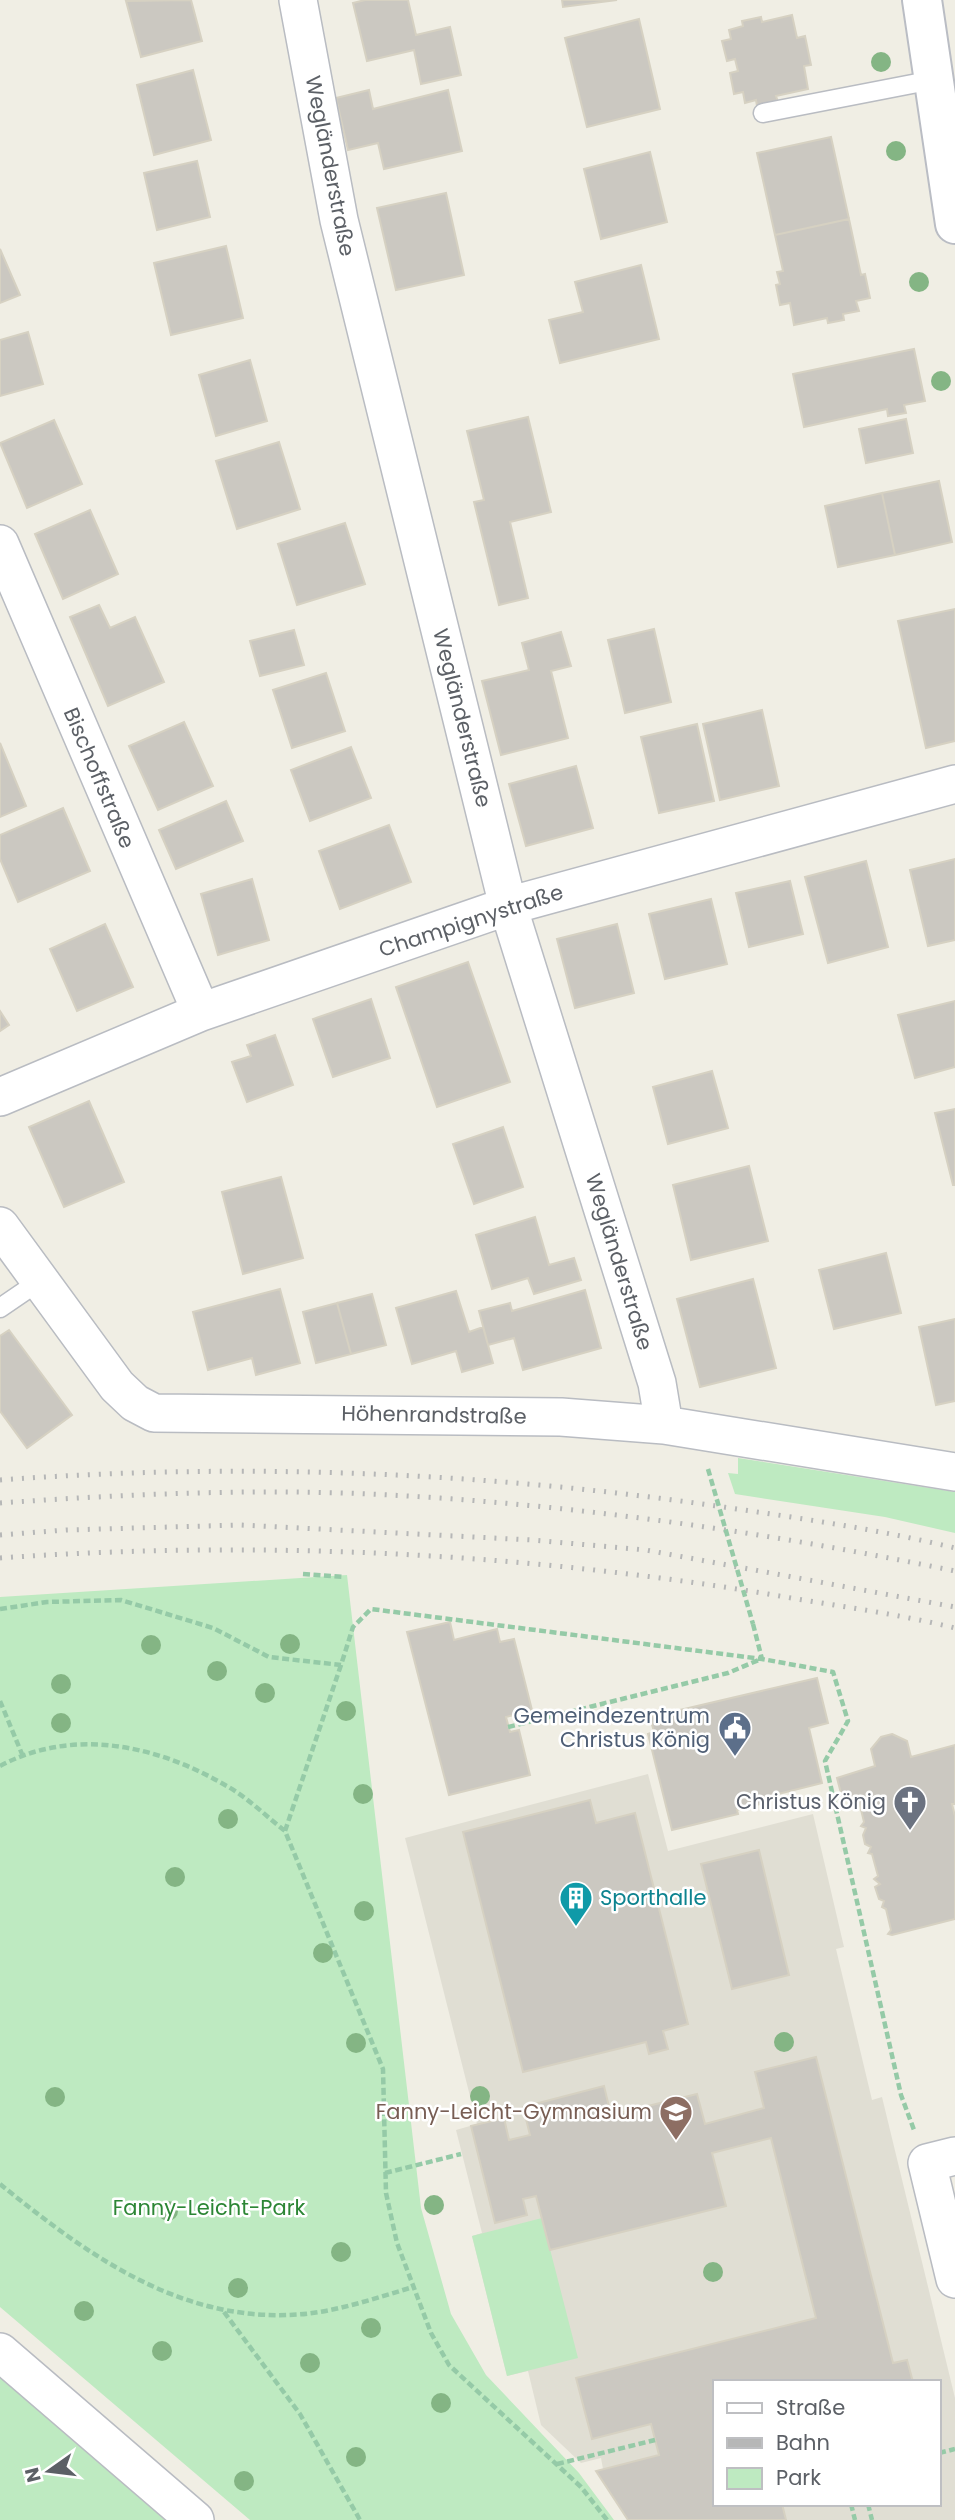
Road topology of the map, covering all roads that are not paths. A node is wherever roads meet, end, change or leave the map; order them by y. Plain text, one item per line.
1 (298, 0) edge
2 (922, 0) edge
3 (933, 80) junction
4 (763, 113) dead end
5 (955, 224) edge
6 (0, 544) edge
7 (955, 784) edge
8 (508, 906) junction
9 (201, 1012) junction
10 (0, 1097) edge
11 (0, 1226) edge
12 (41, 1280) junction
13 (0, 1308) edge
14 (664, 1425) junction
15 (955, 1472) edge
16 (941, 2160) edge
17 (955, 2279) edge
18 (0, 2352) edge
19 (195, 2520) edge

1 - 8 street, Wegländerstraße
2 - 3 main road
3 - 4 lane
3 - 5 main road
6 - 9 street, Bischoffstraße
7 - 8 street, Champignystraße
8 - 9 street, Champignystraße
8 - 14 street, Wegländerstraße
9 - 10 street, Champignystraße
11 - 12 street, Höhenrandstraße
12 - 13 lane
12 - 14 street, Höhenrandstraße
14 - 15 street, Höhenrandstraße
16 - 17 street
18 - 19 street

